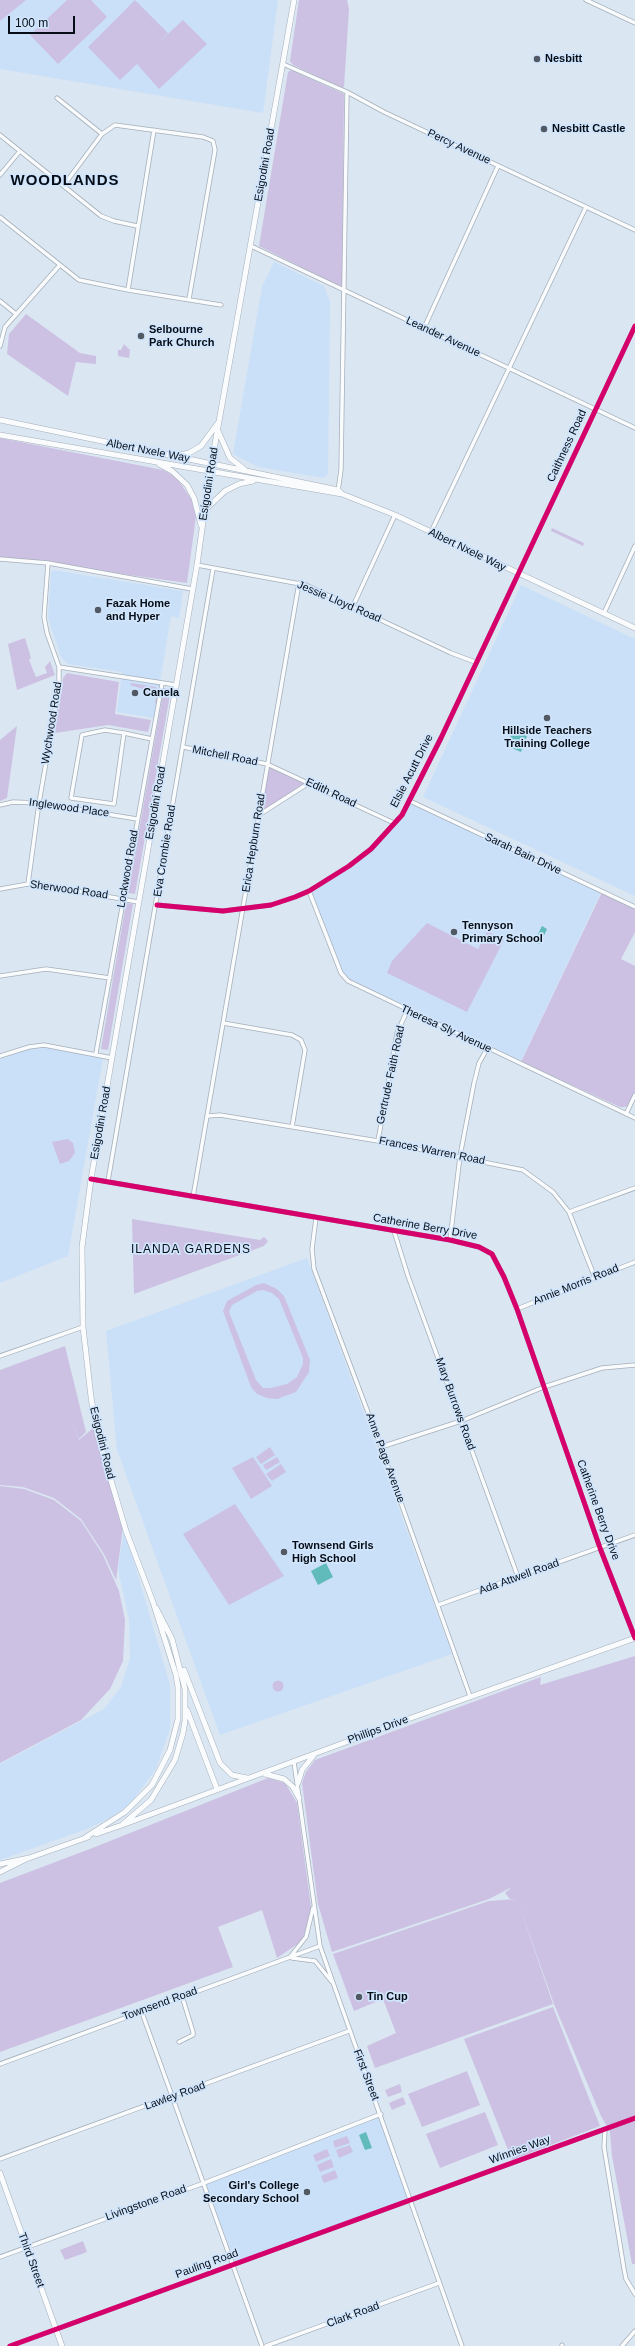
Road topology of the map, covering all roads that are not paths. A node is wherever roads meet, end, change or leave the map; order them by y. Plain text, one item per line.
1 (294, 0) edge
2 (586, 0) edge
3 (635, 23) edge
4 (283, 64) junction
5 (347, 92) junction
6 (57, 98) dead end
7 (154, 130) junction
8 (102, 134) junction
9 (0, 135) edge
10 (20, 151) junction
11 (498, 166) junction
12 (0, 175) edge
13 (64, 185) junction
14 (586, 207) junction
15 (0, 216) edge
16 (137, 226) junction
17 (635, 230) edge
18 (251, 246) junction
19 (59, 266) junction
20 (128, 290) junction
21 (344, 292) junction
22 (188, 299) junction
23 (0, 301) edge
24 (221, 305) dead end
25 (16, 314) junction
26 (635, 326) edge
27 (424, 328) junction
28 (0, 346) edge
29 (509, 369) junction
30 (595, 409) junction
31 (0, 420) edge
32 (220, 420) junction
33 (635, 428) edge
34 (218, 430) junction
35 (0, 435) edge
36 (174, 456) junction
37 (153, 461) junction
38 (212, 464) junction
39 (248, 471) junction
40 (210, 472) junction
41 (256, 480) junction
42 (339, 493) junction
43 (204, 511) junction
44 (395, 515) junction
45 (202, 528) junction
46 (431, 532) junction
47 (635, 546) edge
48 (0, 559) edge
49 (48, 563) junction
50 (197, 565) junction
51 (213, 569) junction
52 (518, 574) junction
53 (299, 583) junction
54 (192, 589) junction
55 (353, 606) junction
56 (604, 613) junction
57 (635, 628) edge
58 (475, 662) junction
59 (59, 668) junction
60 (162, 684) junction
61 (176, 685) junction
62 (124, 733) junction
63 (152, 739) junction
64 (183, 748) junction
65 (267, 764) junction
66 (309, 783) junction
67 (410, 801) junction
68 (39, 803) junction
69 (0, 805) edge
70 (259, 815) junction
71 (137, 819) junction
72 (394, 823) junction
73 (28, 884) junction
74 (0, 888) edge
75 (309, 891) junction
76 (122, 898) junction
77 (138, 902) junction
78 (157, 905) junction
79 (635, 907) edge
80 (244, 910) junction
81 (0, 976) edge
82 (110, 978) junction
83 (407, 1011) junction
84 (223, 1024) junction
85 (487, 1049) junction
86 (96, 1053) junction
87 (0, 1056) edge
88 (112, 1058) junction
89 (635, 1095) edge
90 (626, 1114) junction
91 (208, 1116) junction
92 (635, 1118) edge
93 (292, 1127) junction
94 (378, 1141) junction
95 (460, 1156) junction
96 (91, 1179) junction
97 (108, 1181) junction
98 (635, 1188) edge
99 (194, 1197) junction
100 (569, 1212) junction
101 (316, 1218) junction
102 (394, 1231) junction
103 (450, 1240) junction
104 (635, 1262) edge
105 (595, 1278) junction
106 (517, 1309) junction
107 (83, 1327) junction
108 (0, 1356) edge
109 (635, 1365) edge
110 (544, 1387) junction
111 (461, 1421) junction
112 (381, 1447) junction
113 (635, 1535) edge
114 (600, 1548) junction
115 (518, 1577) junction
116 (153, 1602) junction
117 (438, 1605) junction
118 (635, 1638) edge
119 (172, 1639) junction
120 (178, 1687) junction
121 (470, 1696) junction
122 (186, 1706) junction
123 (315, 1754) junction
124 (294, 1762) junction
125 (264, 1773) junction
126 (249, 1778) junction
127 (298, 1783) junction
128 (217, 1789) junction
129 (299, 1798) junction
130 (122, 1825) junction
131 (86, 1838) junction
132 (29, 1858) junction
133 (0, 1864) edge
134 (0, 1872) edge
135 (313, 1905) junction
136 (320, 1946) junction
137 (289, 1958) junction
138 (334, 1984) junction
139 (182, 1996) junction
140 (142, 2010) junction
141 (349, 2032) junction
142 (178, 2042) dead end
143 (0, 2064) edge
144 (174, 2096) junction
145 (381, 2114) junction
146 (635, 2118) edge
147 (605, 2129) junction
148 (0, 2159) edge
149 (0, 2173) edge
150 (204, 2183) junction
151 (411, 2200) junction
152 (26, 2247) junction
153 (0, 2257) edge
154 (234, 2265) junction
155 (439, 2283) junction
156 (635, 2294) edge
157 (56, 2330) junction
158 (634, 2333) edge
159 (10, 2346) edge
160 (62, 2346) edge
161 (262, 2346) edge
162 (266, 2346) edge
163 (462, 2346) edge
164 (622, 2346) edge

1 - 4 main road, Esigodini Road
2 - 3 street
4 - 5 street, Percy Avenue
4 - 18 main road, Esigodini Road
5 - 11 street, Percy Avenue
5 - 21 street
6 - 8 street
7 - 8 street
7 - 16 street
7 - 22 street
8 - 13 street
9 - 10 street
10 - 12 street
10 - 13 street
11 - 14 street, Percy Avenue
11 - 27 street
13 - 16 street
14 - 17 street, Percy Avenue
14 - 29 street
15 - 19 street
16 - 20 street
18 - 21 street, Leander Avenue
18 - 32 main road, Esigodini Road
19 - 20 street
19 - 25 street
20 - 22 street
21 - 27 street, Leander Avenue
21 - 42 street
22 - 24 street
23 - 25 street
25 - 28 street
26 - 30 street, Caithness Road
27 - 29 street, Leander Avenue
29 - 30 street, Leander Avenue
29 - 46 street
30 - 33 street, Leander Avenue
30 - 52 street, Caithness Road
31 - 36 main road, Albert Nxele Way
32 - 34 main road, Esigodini Road
32 - 36 main road
34 - 38 main road, Esigodini Road
34 - 39 main road
35 - 37 main road, Albert Nxele Way
36 - 38 main road, Albert Nxele Way
37 - 40 main road, Albert Nxele Way
37 - 45 main road
38 - 39 main road, Albert Nxele Way
38 - 40 main road, Esigodini Road
39 - 42 main road, Albert Nxele Way
40 - 41 main road, Albert Nxele Way
40 - 43 main road, Esigodini Road
41 - 42 main road, Albert Nxele Way
41 - 43 main road
42 - 44 main road, Albert Nxele Way
43 - 45 main road, Esigodini Road
44 - 46 main road, Albert Nxele Way
44 - 55 street
45 - 50 main road, Esigodini Road
46 - 52 main road, Albert Nxele Way
47 - 56 street
48 - 49 street
49 - 54 street
49 - 59 street, Wychwood Road
50 - 51 street, Jessie Lloyd Road
50 - 54 main road, Esigodini Road
51 - 53 street, Jessie Lloyd Road
51 - 64 street, Eva Crombie Road
52 - 56 main road, Albert Nxele Way
52 - 58 street, Elsie Acutt Drive
53 - 55 street, Jessie Lloyd Road
53 - 65 street, Erica Hepburn Road
54 - 61 main road, Esigodini Road
55 - 58 street, Jessie Lloyd Road
56 - 57 main road, Albert Nxele Way
58 - 67 street, Elsie Acutt Drive
59 - 60 street
59 - 68 street, Wychwood Road
60 - 61 street
60 - 63 street, Lockwood Road
61 - 77 main road, Esigodini Road
62 - 62 street
62 - 63 street
63 - 71 street, Lockwood Road
64 - 65 street, Mitchell Road
64 - 78 street, Eva Crombie Road
65 - 66 street, Edith Road
65 - 70 street, Erica Hepburn Road
66 - 70 street
66 - 72 street, Edith Road
67 - 72 street, Elsie Acutt Drive
67 - 79 street, Sarah Bain Drive
68 - 69 street, Inglewood Place
68 - 71 street, Inglewood Place
68 - 73 street, Wychwood Road
70 - 80 street, Erica Hepburn Road
71 - 76 street, Lockwood Road
72 - 75 street, Elsie Acutt Drive
73 - 74 street, Sherwood Road
73 - 76 street, Sherwood Road
75 - 80 street, Elsie Acutt Drive
75 - 83 street, Theresa Sly Avenue
76 - 77 street, Sherwood Road
76 - 82 street, Lockwood Road
77 - 88 main road, Esigodini Road
78 - 80 street, Elsie Acutt Drive
78 - 97 street, Eva Crombie Road
80 - 84 street, Erica Hepburn Road
81 - 82 street
82 - 86 street, Lockwood Road
83 - 85 street, Theresa Sly Avenue
83 - 94 street, Gertrude Faith Road
84 - 91 street, Erica Hepburn Road
84 - 93 street
85 - 90 street, Theresa Sly Avenue
85 - 95 street
86 - 87 street
86 - 88 street
88 - 96 main road, Esigodini Road
89 - 90 street
90 - 92 street, Theresa Sly Avenue
91 - 93 street, Frances Warren Road
91 - 99 street, Erica Hepburn Road
93 - 94 street, Frances Warren Road
94 - 95 street, Frances Warren Road
95 - 100 street, Frances Warren Road
95 - 103 street
96 - 97 street, Catherine Berry Drive
96 - 107 main road, Esigodini Road
97 - 99 street, Catherine Berry Drive
98 - 100 street
99 - 101 street, Catherine Berry Drive
100 - 105 street, Frances Warren Road
101 - 102 street, Catherine Berry Drive
101 - 112 street, Anne Page Avenue
102 - 103 street, Catherine Berry Drive
102 - 111 street, Mary Burrows Road
103 - 106 street, Catherine Berry Drive
104 - 105 street, Annie Morris Road
105 - 106 street, Annie Morris Road
106 - 110 street, Catherine Berry Drive
107 - 108 street
107 - 116 main road, Esigodini Road
109 - 110 street
110 - 111 street
110 - 114 street, Catherine Berry Drive
111 - 112 street
111 - 115 street, Mary Burrows Road
112 - 117 street, Anne Page Avenue
113 - 114 street
114 - 115 street, Ada Attwell Road
114 - 118 street, Catherine Berry Drive
115 - 117 street, Ada Attwell Road
116 - 119 main road, Esigodini Road
116 - 120 main road, Esigodini Road
117 - 121 street, Anne Page Avenue
118 - 121 main road, Phillips Drive
119 - 122 main road, Esigodini Road
119 - 126 main road
120 - 122 main road
120 - 131 main road, Esigodini Road
121 - 123 main road, Phillips Drive
122 - 128 main road
122 - 130 main road, Esigodini Road
123 - 124 main road, Phillips Drive
123 - 127 main road
124 - 125 main road, Phillips Drive
124 - 127 street, First Street
125 - 126 main road, Phillips Drive
125 - 129 main road
126 - 128 main road, Phillips Drive
127 - 129 street, First Street
128 - 130 main road, Phillips Drive
129 - 135 street, First Street
130 - 131 main road, Esigodini Road
131 - 132 main road, Esigodini Road
132 - 133 main road, Esigodini Road
132 - 134 main road, Esigodini Road
135 - 136 street, First Street
135 - 137 street
136 - 137 street, Townsend Road
136 - 138 street, First Street
137 - 138 street
137 - 139 street, Townsend Road
138 - 141 street, First Street
139 - 140 street, Townsend Road
139 - 142 street
140 - 143 street, Townsend Road
140 - 144 street
141 - 144 street, Lawley Road
141 - 145 street, First Street
144 - 148 street, Lawley Road
144 - 150 street
145 - 150 street, Livingstone Road
145 - 151 street, First Street
146 - 147 street, Winnies Way
147 - 151 street, Winnies Way
147 - 156 street
149 - 152 main road, Third Street
150 - 152 street, Livingstone Road
150 - 154 street
151 - 154 street, Pauling Road
151 - 155 street, First Street
152 - 153 street, Livingstone Road
152 - 157 main road, Third Street
154 - 157 street, Pauling Road
154 - 161 street
155 - 162 street, Clark Road
155 - 163 street, First Street
157 - 159 street, Pauling Road
157 - 160 main road, Third Street
158 - 164 street

